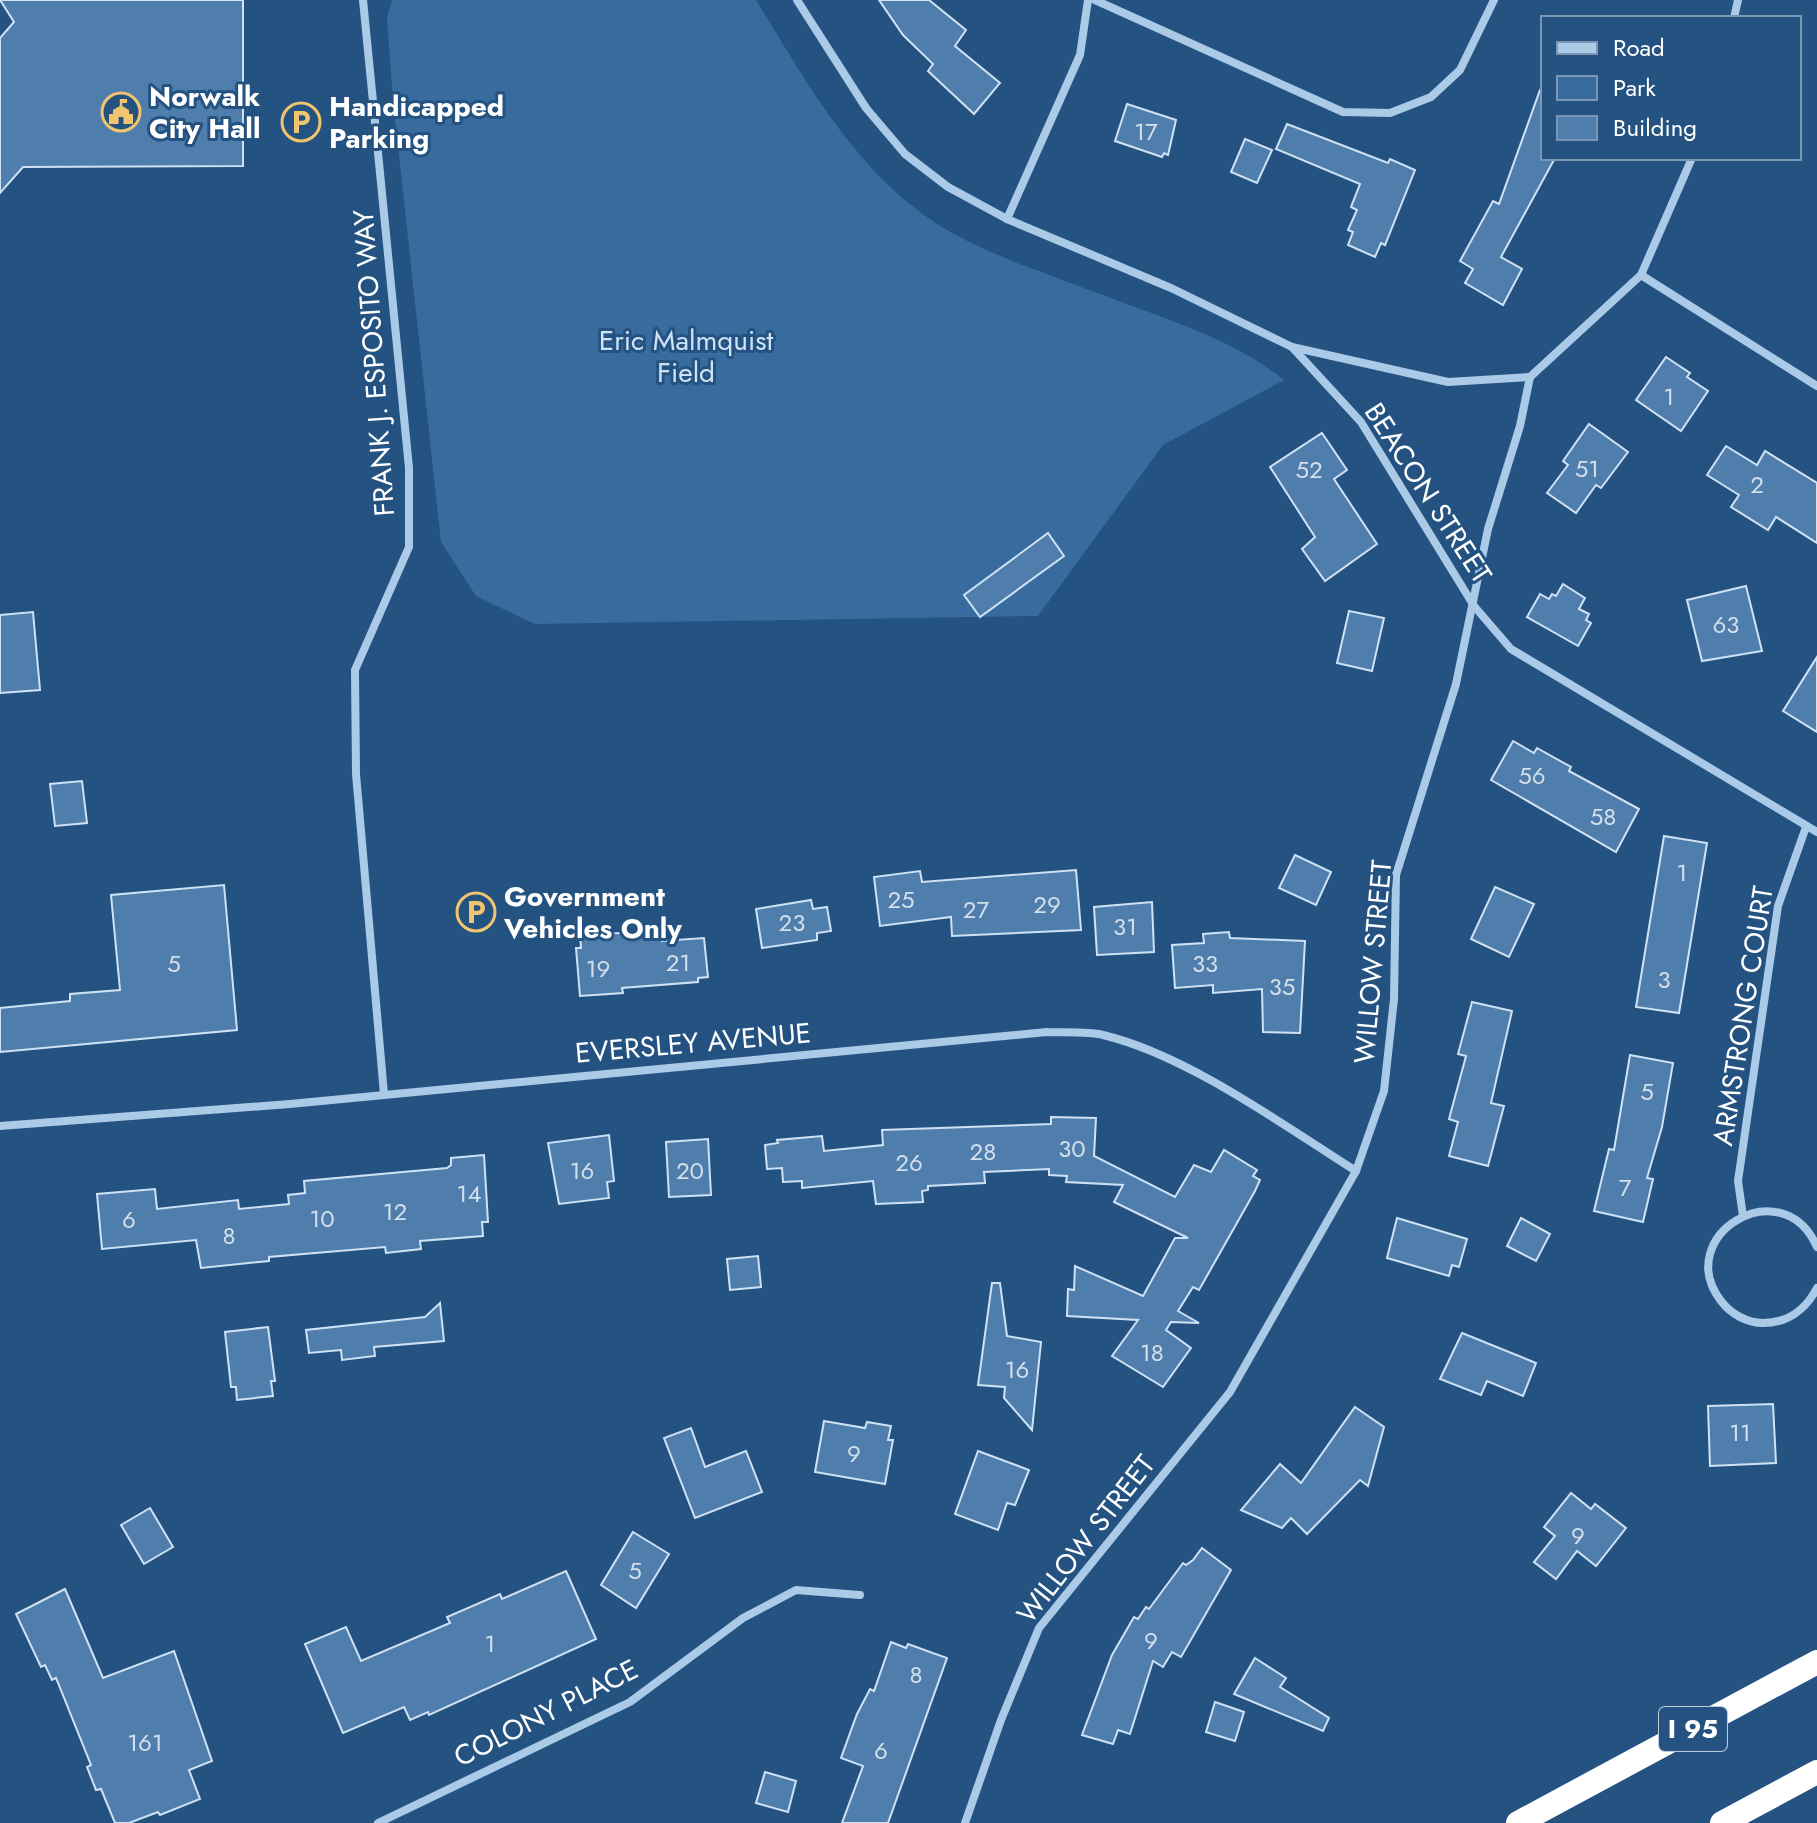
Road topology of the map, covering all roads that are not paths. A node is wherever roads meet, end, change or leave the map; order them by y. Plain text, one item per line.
1 (363, 0) edge
2 (797, 0) edge
3 (1088, 0) edge
4 (1095, 0) edge
5 (1494, 0) edge
6 (1691, 160) edge
7 (1007, 219) junction
8 (1641, 275) junction
9 (1292, 347) junction
10 (1530, 377) junction
11 (1817, 386) edge
12 (1474, 606) junction
13 (1806, 827) junction
14 (1817, 832) edge
15 (384, 1094) junction
16 (0, 1126) edge
17 (1356, 1171) junction
18 (1743, 1216) junction
19 (1817, 1247) edge
20 (1817, 1288) edge
21 (860, 1595) dead end
22 (1817, 1662) edge
23 (1817, 1772) edge
24 (1569, 1796) junction
25 (1770, 1798) junction
26 (378, 1823) edge
27 (965, 1823) edge
28 (1500, 1823) edge
29 (1518, 1823) edge
30 (1722, 1823) edge
31 (1733, 1823) edge

1 - 15 street, FRANK J. ESPOSITO WAY
2 - 7 street, BEACON STREET
3 - 7 street
4 - 5 street
6 - 8 street
7 - 9 street, BEACON STREET
8 - 10 street
8 - 11 street
9 - 10 street
9 - 12 street, BEACON STREET
10 - 12 street, WILLOW STREET
12 - 13 street, BEACON STREET
12 - 17 street, WILLOW STREET
13 - 14 street, BEACON STREET
13 - 18 street, ARMSTRONG COURT
15 - 16 street, EVERSLEY AVENUE
15 - 17 street, EVERSLEY AVENUE
17 - 27 street, WILLOW STREET
18 - 19 street
18 - 20 street
21 - 26 street, COLONY PLACE
22 - 24 highway, I 95
23 - 25 highway
24 - 28 highway
24 - 29 highway, I 95
25 - 30 highway
25 - 31 highway

